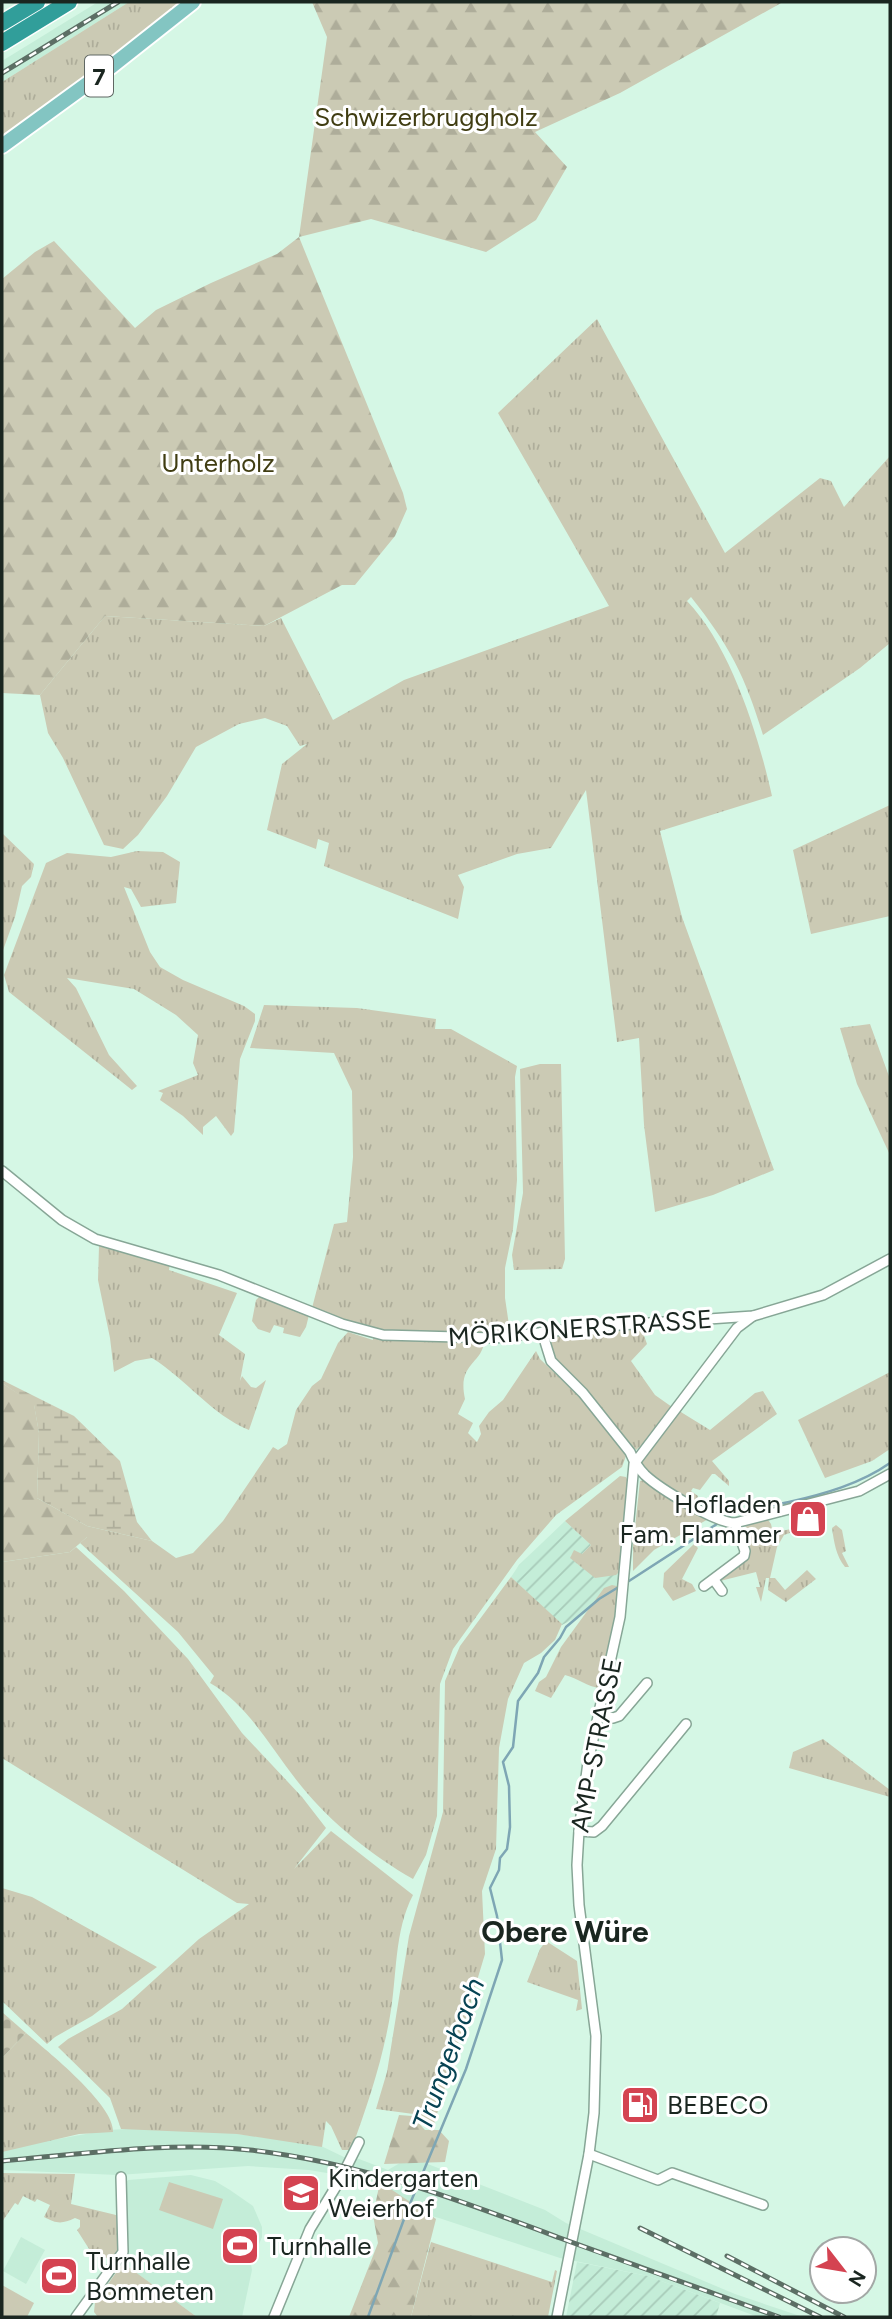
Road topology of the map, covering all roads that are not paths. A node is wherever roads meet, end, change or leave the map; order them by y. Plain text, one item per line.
1 (37, 2) edge
2 (69, 2) edge
3 (193, 2) edge
4 (2, 23) edge
5 (2, 43) edge
6 (2, 146) edge
7 (2, 1171) edge
8 (890, 1259) edge
9 (753, 1316) junction
10 (542, 1332) junction
11 (634, 1464) junction
12 (890, 1474) edge
13 (732, 1523) junction
14 (714, 1580) junction
15 (704, 1586) dead end
16 (722, 1591) dead end
17 (647, 1683) dead end
18 (599, 1713) junction
19 (687, 1724) dead end
20 (579, 1831) junction
21 (359, 2142) dead end
22 (589, 2154) junction
23 (121, 2177) dead end
24 (763, 2205) dead end
25 (76, 2317) edge
26 (274, 2317) edge
27 (557, 2317) edge

1 - 4 highway
2 - 5 highway
3 - 6 main road, 7
7 - 10 street, MÖRIKONERSTRASSE
8 - 9 street, MÖRIKONERSTRASSE
9 - 10 street, MÖRIKONERSTRASSE
9 - 11 street
10 - 11 street
11 - 13 street
11 - 18 street, AMP-STRASSE
12 - 13 street
13 - 14 street
14 - 15 street
14 - 16 street
17 - 18 street
18 - 20 street, AMP-STRASSE
19 - 20 street
20 - 22 street, AMP-STRASSE
21 - 26 street
22 - 24 street
22 - 27 street, AMP-STRASSE
23 - 25 street

